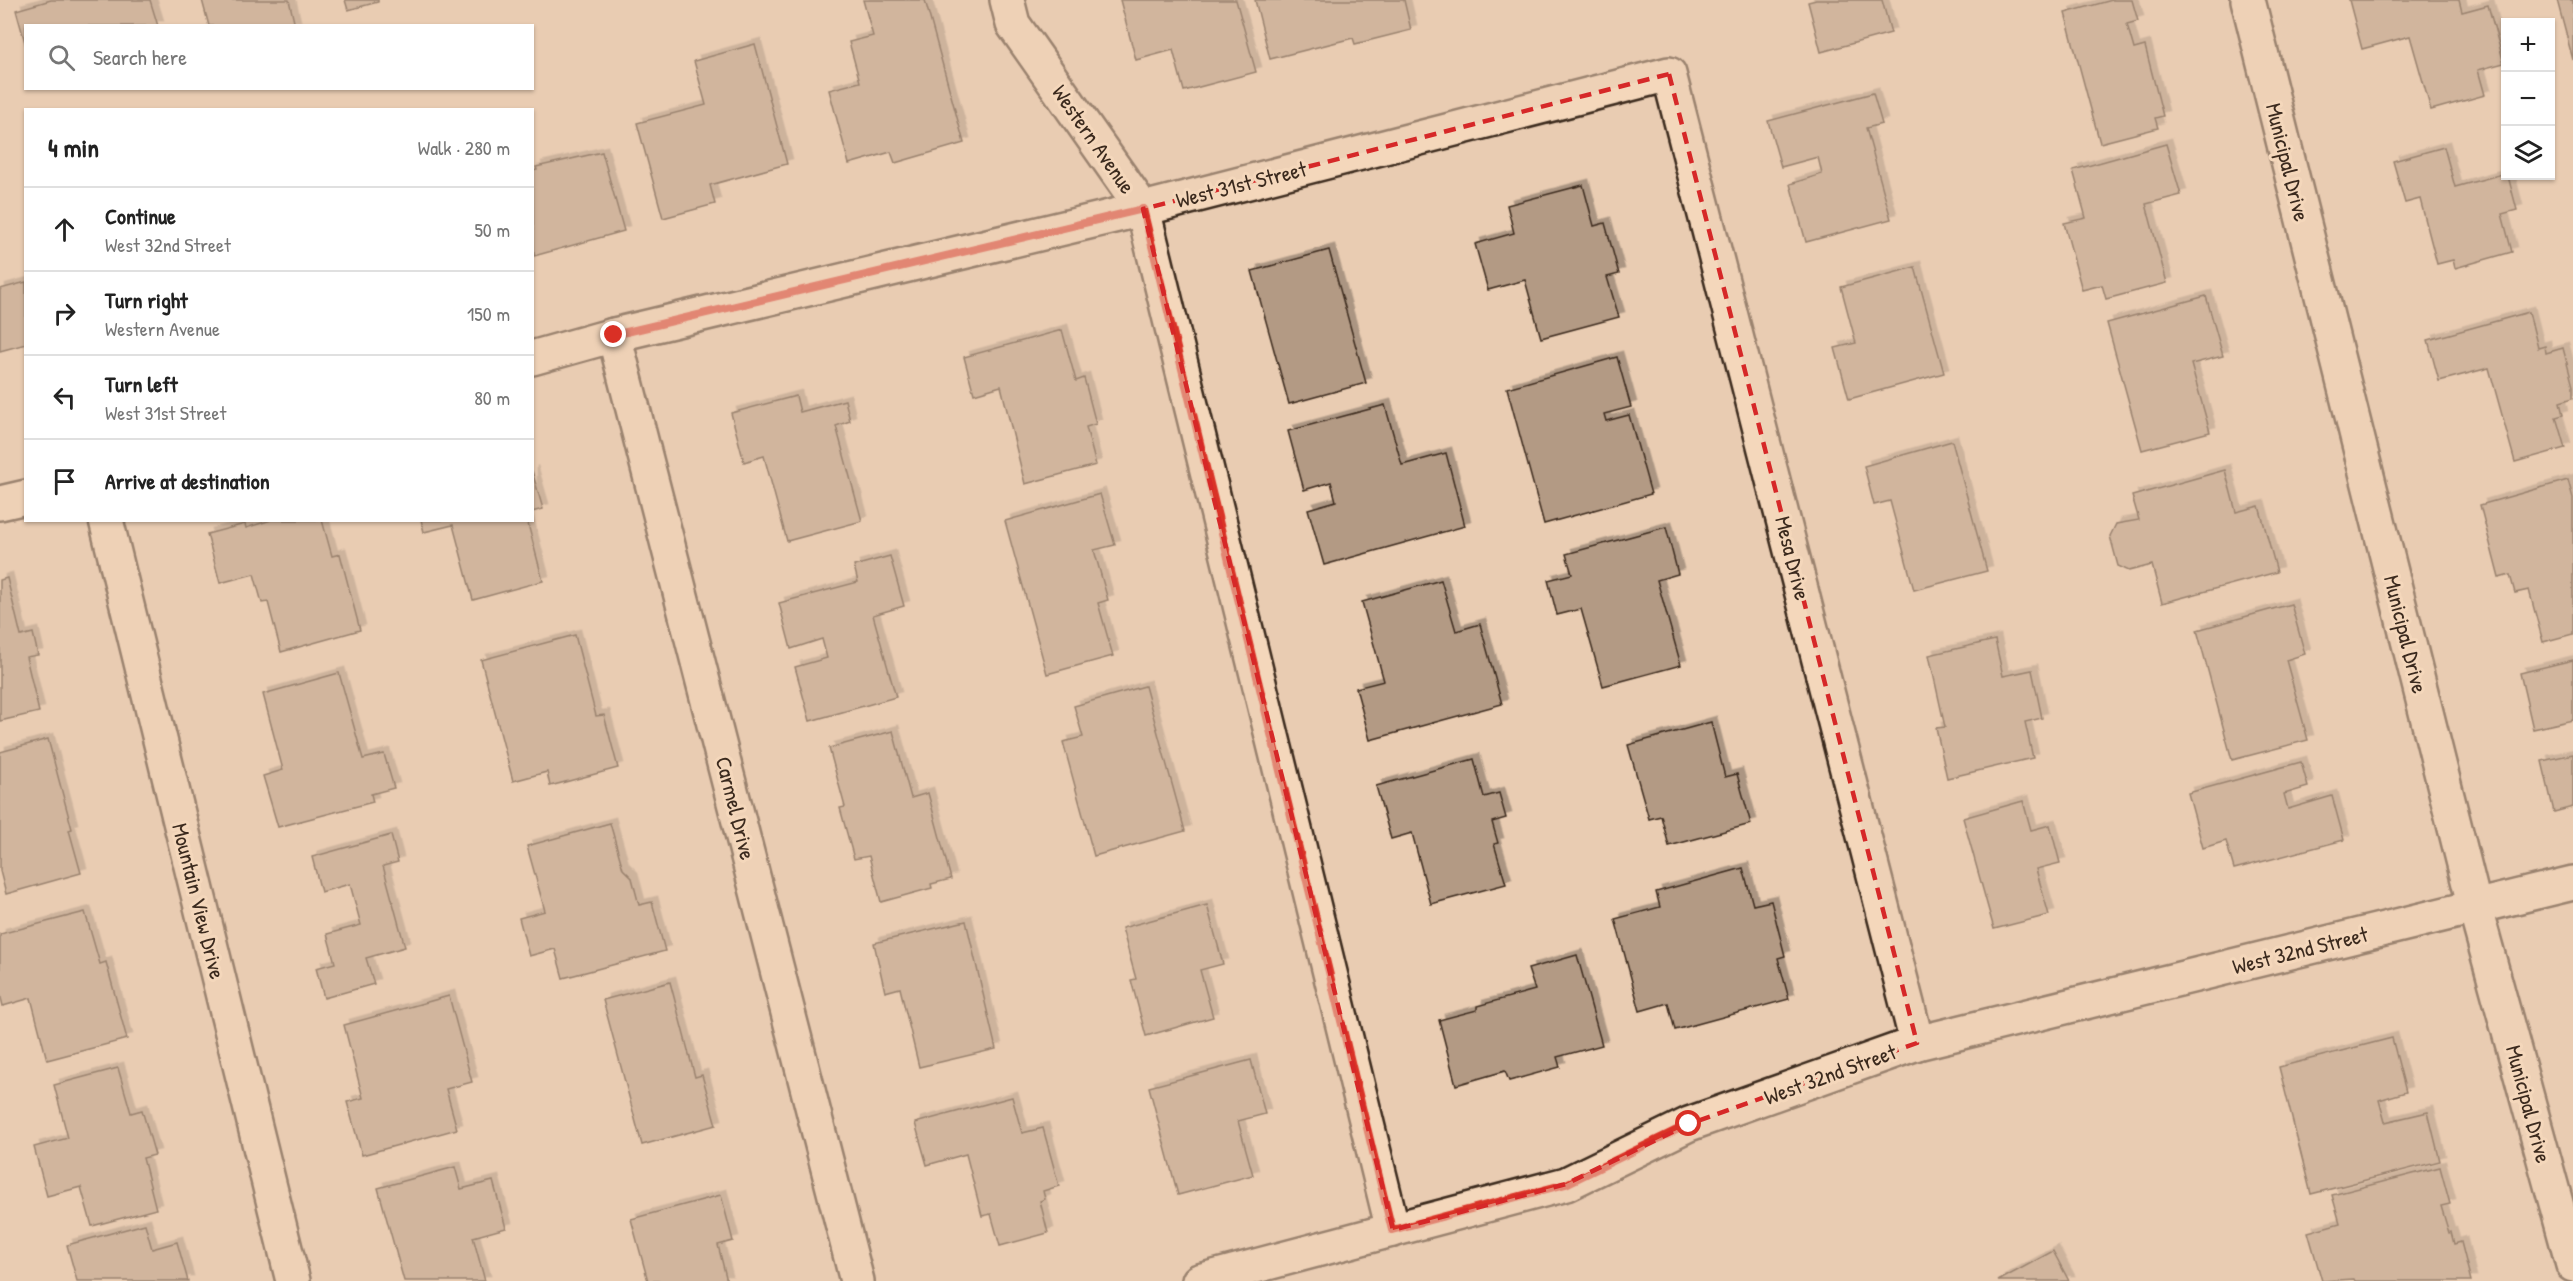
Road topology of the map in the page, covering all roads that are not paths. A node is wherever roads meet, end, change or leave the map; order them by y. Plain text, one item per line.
1 (1007, 0) edge
2 (2248, 0) edge
3 (1669, 74) joint
4 (1143, 209) junction
5 (614, 335) junction
6 (534, 357) edge
7 (24, 497) edge
8 (0, 503) edge
9 (105, 522) edge
10 (2573, 883) edge
11 (2475, 908) junction
12 (1917, 1043) junction
13 (1392, 1230) junction
14 (2573, 1265) edge
15 (292, 1281) edge
16 (857, 1281) edge
17 (1199, 1281) edge

1 - 4 street, Western Avenue
2 - 11 street, Municipal Drive
3 - 4 street, West 31st Street
3 - 12 street, Mesa Drive
4 - 5 street, West 31st Street
4 - 13 street, Western Avenue
5 - 6 street, West 31st Street
5 - 16 street, Carmel Drive
7 - 8 street
9 - 15 street, Mountain View Drive
10 - 11 street, West 32nd Street
11 - 12 street, West 32nd Street
11 - 14 street, Municipal Drive
12 - 13 street, West 32nd Street
13 - 17 street, West 32nd Street

